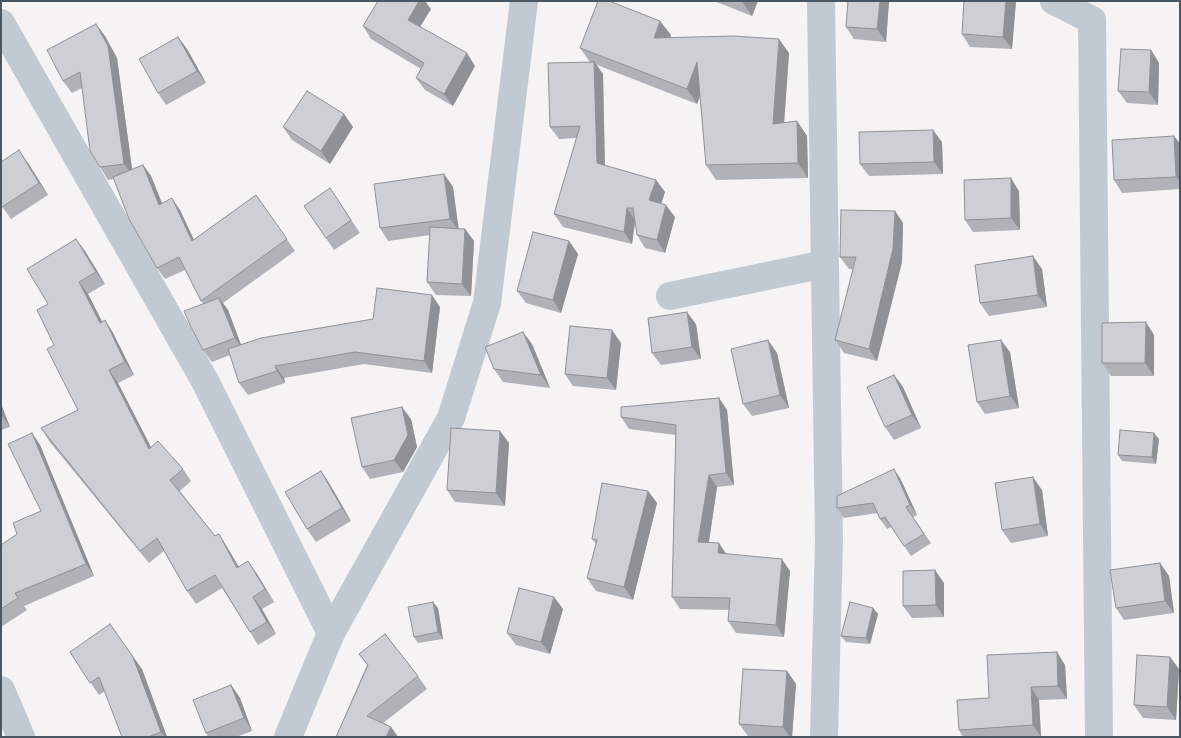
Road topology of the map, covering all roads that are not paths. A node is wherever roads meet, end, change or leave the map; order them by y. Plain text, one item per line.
1 (524, 1) edge
2 (821, 1) edge
3 (1054, 1) edge
4 (1, 23) edge
5 (825, 264) junction
6 (670, 296) dead end
7 (331, 633) junction
8 (1, 690) edge
9 (21, 737) edge
10 (288, 737) edge
11 (824, 737) edge
12 (1099, 737) edge

1 - 7 street
2 - 5 street
3 - 12 street
4 - 7 street
5 - 6 street
5 - 11 street
7 - 10 street
8 - 9 street

